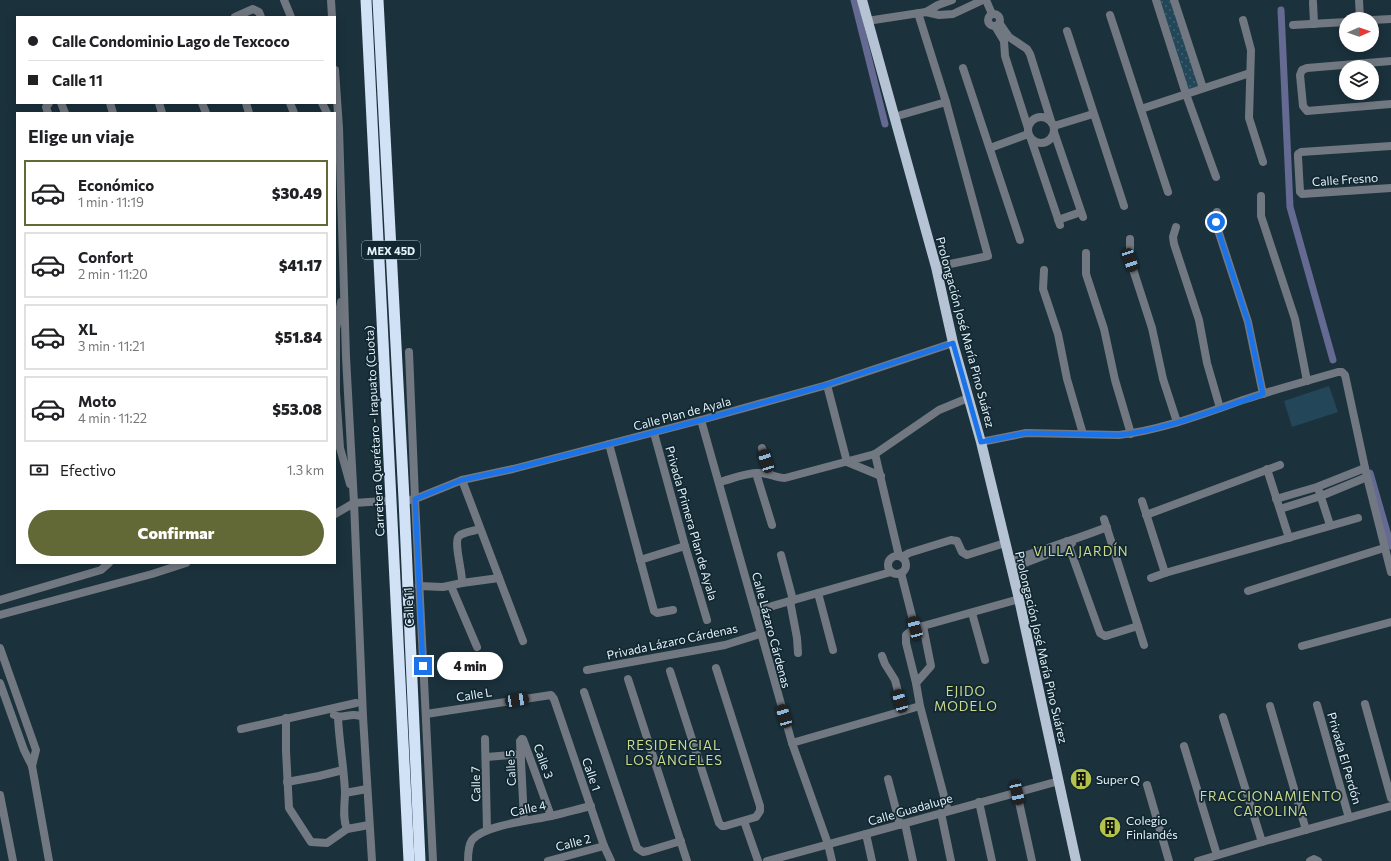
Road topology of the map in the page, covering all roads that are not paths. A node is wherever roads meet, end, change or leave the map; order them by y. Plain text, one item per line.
1 (284, 0) edge
2 (331, 0) edge
3 (366, 0) edge
4 (378, 0) edge
5 (862, 0) edge
6 (952, 0) edge
7 (983, 0) edge
8 (986, 0) edge
9 (1156, 0) edge
10 (1174, 0) edge
11 (1359, 0) edge
12 (1313, 2) dead end
13 (922, 12) junction
14 (1360, 12) edge
15 (1110, 15) dead end
16 (238, 16) edge
17 (261, 16) edge
18 (291, 16) edge
19 (332, 16) edge
20 (1391, 19) edge
21 (1243, 20) dead end
22 (1379, 20) edge
23 (867, 21) junction
24 (1339, 22) edge
25 (1314, 24) junction
26 (1294, 25) dead end
27 (1067, 31) dead end
28 (1006, 39) junction
29 (1391, 61) edge
30 (963, 68) dead end
31 (1250, 73) junction
32 (1203, 88) junction
33 (1186, 94) junction
34 (336, 98) edge
35 (946, 102) junction
36 (1391, 104) edge
37 (1141, 109) junction
38 (1093, 114) junction
39 (894, 117) junction
40 (337, 126) edge
41 (1053, 126) junction
42 (1029, 134) junction
43 (1391, 146) edge
44 (990, 148) junction
45 (1263, 162) dead end
46 (1216, 177) dead end
47 (1391, 188) edge
48 (1168, 192) dead end
49 (1261, 196) dead end
50 (1124, 206) dead end
51 (1218, 212) dead end
52 (1176, 227) dead end
53 (1130, 239) dead end
54 (1020, 240) dead end
55 (1086, 253) dead end
56 (936, 268) junction
57 (1044, 270) dead end
58 (344, 286) junction
59 (953, 343) junction
60 (409, 352) dead end
61 (1307, 381) junction
62 (826, 385) junction
63 (1263, 394) junction
64 (968, 398) junction
65 (1220, 408) junction
66 (702, 420) junction
67 (1177, 422) junction
68 (654, 433) junction
69 (1083, 434) junction
70 (1131, 434) junction
71 (981, 442) junction
72 (609, 444) junction
73 (762, 448) dead end
74 (875, 454) junction
75 (847, 462) junction
76 (1280, 464) dead end
77 (1365, 468) junction
78 (1267, 469) junction
79 (756, 473) junction
80 (770, 474) junction
81 (881, 476) junction
82 (1367, 477) junction
83 (462, 480) junction
84 (720, 482) junction
85 (1317, 487) junction
86 (1321, 496) junction
87 (412, 500) junction
88 (1276, 500) junction
89 (384, 501) dead end
90 (1142, 501) dead end
91 (354, 503) junction
92 (1280, 509) junction
93 (336, 513) edge
94 (1146, 515) junction
95 (1358, 518) dead end
96 (772, 525) dead end
97 (1330, 526) junction
98 (480, 529) junction
99 (1289, 538) junction
100 (1005, 542) junction
101 (1068, 543) junction
102 (685, 546) junction
103 (1384, 548) junction
104 (781, 555) dead end
105 (900, 557) junction
106 (640, 560) junction
107 (108, 564) edge
108 (183, 564) edge
109 (1011, 564) junction
110 (891, 572) junction
111 (1165, 572) junction
112 (1391, 572) edge
113 (901, 573) junction
114 (499, 578) junction
115 (1151, 578) dead end
116 (462, 581) junction
117 (419, 586) junction
118 (451, 586) junction
119 (1248, 591) dead end
120 (818, 593) junction
121 (1019, 599) junction
122 (0, 600) edge
123 (791, 601) junction
124 (673, 610) dead end
125 (755, 611) junction
126 (972, 613) junction
127 (0, 615) edge
128 (708, 620) dead end
129 (1391, 622) edge
130 (1138, 626) junction
131 (919, 627) junction
132 (760, 634) junction
133 (523, 641) dead end
134 (1144, 645) dead end
135 (1302, 646) dead end
136 (0, 648) edge
137 (477, 648) dead end
138 (833, 650) dead end
139 (798, 653) dead end
140 (882, 656) dead end
141 (985, 660) dead end
142 (716, 668) dead end
143 (587, 670) dead end
144 (670, 671) dead end
145 (628, 679) dead end
146 (0, 683) edge
147 (916, 683) junction
148 (584, 692) dead end
149 (551, 696) joint
150 (359, 701) junction
151 (1365, 704) dead end
152 (1317, 705) dead end
153 (920, 706) junction
154 (1270, 706) dead end
155 (325, 710) junction
156 (904, 711) junction
157 (426, 714) junction
158 (360, 715) junction
159 (338, 717) junction
160 (1223, 717) dead end
161 (286, 718) junction
162 (241, 729) dead end
163 (485, 739) dead end
164 (522, 739) joint
165 (792, 743) junction
166 (1184, 746) dead end
167 (522, 754) junction
168 (487, 757) junction
169 (32, 766) junction
170 (343, 770) junction
171 (888, 779) dead end
172 (1059, 781) junction
173 (287, 782) junction
174 (1147, 785) dead end
175 (367, 789) junction
176 (345, 793) junction
177 (1017, 793) junction
178 (0, 795) edge
179 (1391, 798) edge
180 (979, 802) junction
181 (591, 806) junction
182 (1391, 806) edge
183 (944, 812) junction
184 (551, 816) junction
185 (1349, 818) junction
186 (524, 820) junction
187 (744, 821) junction
188 (902, 824) junction
189 (369, 825) junction
190 (347, 829) junction
191 (487, 830) junction
192 (1306, 830) junction
193 (3, 832) edge
194 (866, 834) junction
195 (680, 841) junction
196 (1262, 842) junction
197 (828, 844) junction
198 (604, 846) junction
199 (1217, 855) junction
200 (793, 857) edge
201 (13, 861) edge
202 (49, 861) edge
203 (372, 861) edge
204 (409, 861) edge
205 (420, 861) edge
206 (433, 861) edge
207 (468, 861) edge
208 (548, 861) edge
209 (611, 861) edge
210 (687, 861) edge
211 (758, 861) edge
212 (767, 861) edge
213 (832, 861) edge
214 (872, 861) edge
215 (913, 861) edge
216 (951, 861) edge
217 (992, 861) edge
218 (1032, 861) edge
219 (1076, 861) edge
220 (1169, 861) edge
221 (1198, 861) edge
222 (1310, 861) edge
223 (1318, 861) edge

1 - 18 street
2 - 19 street
3 - 204 highway, Carretera Querétaro - Irapuato (Cuota) / MEX 45D
4 - 205 highway, MEX 45D
5 - 23 main road, Prolongación José María Pino Suárez
6 - 13 street
7 - 13 street
8 - 28 street
9 - 33 street
10 - 32 street
11 - 14 street
12 - 25 street
13 - 23 street
13 - 35 street
15 - 37 street
16 - 17 street
20 - 22 street
21 - 31 street
23 - 39 main road, Prolongación José María Pino Suárez
24 - 25 street
25 - 26 street
27 - 38 street
28 - 41 street
28 - 42 street
29 - 36 street
30 - 44 street
31 - 32 street
31 - 45 street
32 - 33 street
33 - 37 street
33 - 46 street
34 - 40 street
35 - 39 street
35 - 56 street
37 - 48 street
38 - 41 street
38 - 50 street
39 - 56 main road, Prolongación José María Pino Suárez
40 - 58 street
41 - 42 street
41 - 42 street
41 - 42 street
42 - 44 street
43 - 47 street, Calle Fresno
44 - 54 street
49 - 61 street
51 - 63 street
52 - 65 street
53 - 67 street
55 - 70 street
56 - 59 main road, Prolongación José María Pino Suárez
57 - 69 street
58 - 91 street
58 - 91 street
59 - 62 street, Calle Plan de Ayala
59 - 64 main road, Prolongación José María Pino Suárez
60 - 87 street, Calle 11
61 - 63 street
61 - 77 street
62 - 66 street, Calle Plan de Ayala
62 - 75 street
63 - 65 street
64 - 71 main road, Prolongación José María Pino Suárez
64 - 74 street
65 - 67 street
66 - 68 street, Calle Plan de Ayala
66 - 84 street, Calle Lázaro Cárdenas
67 - 70 street
68 - 72 street, Calle Plan de Ayala
68 - 102 street, Privada Primera Plan de Ayala
69 - 70 street
69 - 71 street
71 - 100 main road, Prolongación José María Pino Suárez
72 - 83 street, Calle Plan de Ayala
72 - 106 street
73 - 80 street
74 - 75 street
74 - 81 street
75 - 80 street
75 - 81 street
76 - 78 street
77 - 82 street
77 - 85 street
78 - 88 street
78 - 94 street
79 - 80 street
79 - 84 street
79 - 96 street
81 - 105 street
82 - 86 street
82 - 103 street
83 - 87 street, Calle Plan de Ayala
83 - 98 street
84 - 125 street, Calle Lázaro Cárdenas
85 - 86 street
85 - 88 street
86 - 92 street
86 - 97 street
87 - 117 street, Calle 11
88 - 92 street
89 - 91 street
90 - 94 street
91 - 93 street
91 - 150 street
92 - 99 street
94 - 111 street
95 - 97 street
97 - 99 street
98 - 114 street
98 - 116 street
99 - 111 street
100 - 105 street
100 - 109 main road, Prolongación José María Pino Suárez
101 - 109 street
101 - 130 street
101 - 130 street
102 - 106 street
102 - 128 street, Privada Primera Plan de Ayala
103 - 112 street
103 - 119 street
104 - 123 street
105 - 110 street
105 - 113 street
106 - 124 street
107 - 122 street
108 - 127 street
109 - 121 main road, Prolongación José María Pino Suárez
110 - 113 street
110 - 120 street
111 - 115 street
113 - 131 street
114 - 116 street
114 - 133 street
116 - 118 street
117 - 118 street
117 - 157 street, Calle 11
118 - 137 street
120 - 123 street
120 - 138 street
121 - 126 street
121 - 172 main road, Prolongación José María Pino Suárez
123 - 125 street
123 - 139 street
125 - 132 street, Calle Lázaro Cárdenas
126 - 131 street
126 - 141 street
129 - 135 street
130 - 134 street
131 - 147 street
131 - 147 street
132 - 143 street, Privada Lázaro Cárdenas
132 - 165 street, Calle Lázaro Cárdenas
136 - 169 street
140 - 156 street
142 - 187 street
144 - 187 street
145 - 195 street
146 - 169 street
147 - 153 street
148 - 195 street
149 - 157 street, Calle L
149 - 181 street, Calle 1
150 - 155 street
150 - 158 street
151 - 179 street
152 - 185 street, Privada El Perdón
153 - 156 street
153 - 183 street
154 - 192 street
155 - 159 street
155 - 161 street
156 - 165 street
157 - 206 street, Calle 11
158 - 159 street
158 - 175 street
159 - 170 street
160 - 196 street
161 - 162 street
161 - 173 street
163 - 168 street, Calle 7
164 - 167 street, Calle 5
164 - 184 street, Calle 3
165 - 197 street, Calle Lázaro Cárdenas
166 - 199 street
167 - 168 street
167 - 186 street, Calle 5
168 - 191 street, Calle 7
169 - 202 street
170 - 173 street
170 - 176 street
171 - 188 street
172 - 177 street, Calle Guadalupe
172 - 219 main road, Prolongación José María Pino Suárez
173 - 190 street
174 - 220 street
175 - 176 street
175 - 189 street
176 - 190 street
177 - 180 street, Calle Guadalupe
177 - 218 street
178 - 193 street
180 - 183 street, Calle Guadalupe
180 - 217 street
181 - 184 street, Calle 4
181 - 198 street, Calle 1
182 - 185 street
183 - 188 street, Calle Guadalupe
183 - 216 street
184 - 186 street, Calle 4
185 - 192 street
186 - 191 street, Calle 4
187 - 211 street
188 - 194 street, Calle Guadalupe
188 - 215 street
189 - 190 street
189 - 203 street
191 - 207 street, Calle 4
192 - 196 street
193 - 201 street
194 - 197 street, Calle Guadalupe
194 - 214 street
195 - 210 street
196 - 199 street
197 - 200 street, Calle Guadalupe
197 - 213 street, Calle Lázaro Cárdenas
198 - 208 street, Calle 2
198 - 209 street, Calle 1
199 - 221 street
200 - 212 street, Calle Guadalupe
222 - 223 street

